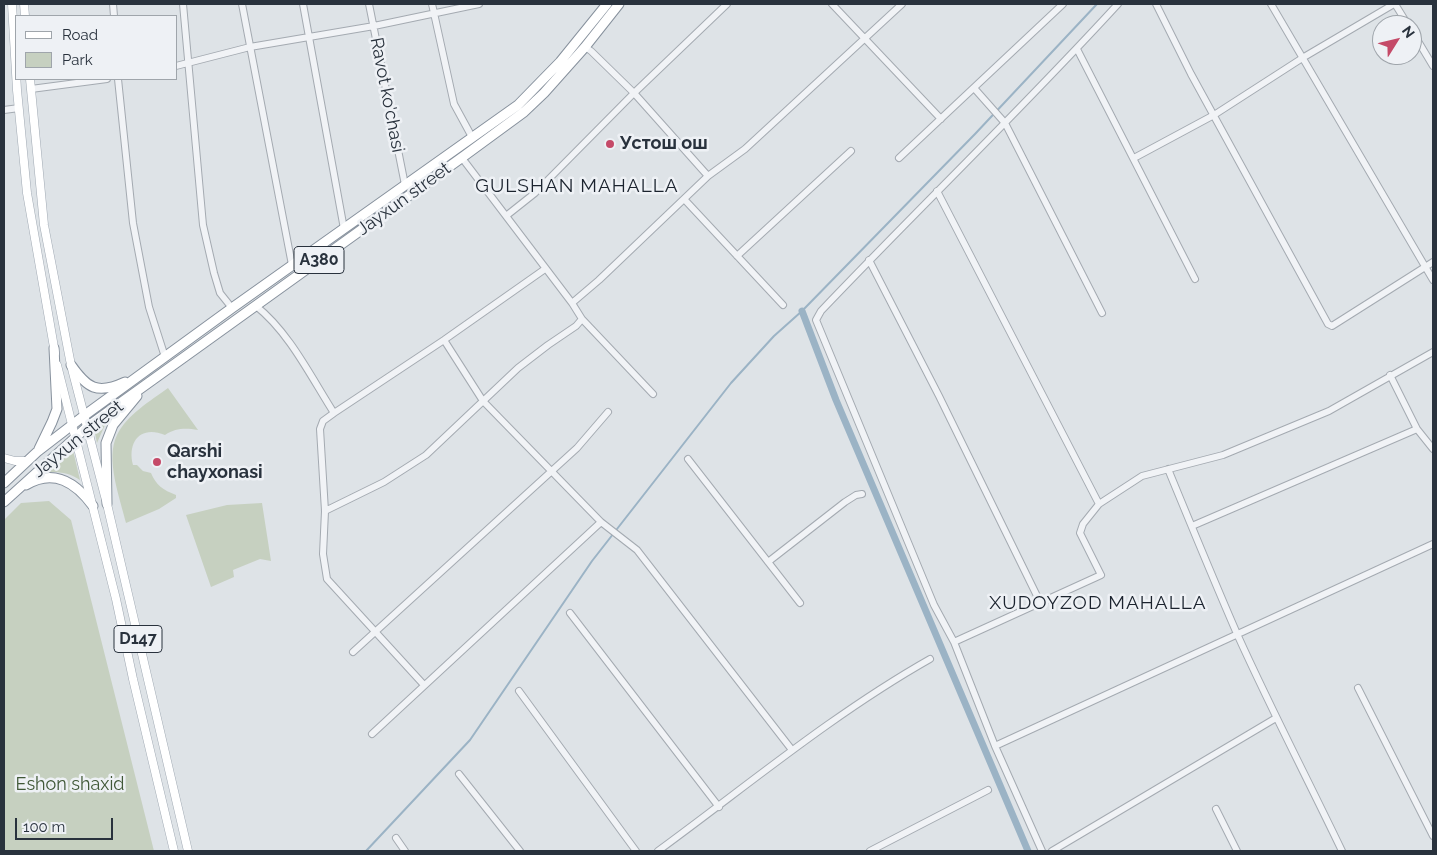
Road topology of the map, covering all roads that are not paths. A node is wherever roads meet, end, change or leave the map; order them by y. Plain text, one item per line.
1 (12, 4) edge
2 (183, 4) edge
3 (242, 4) edge
4 (303, 4) edge
5 (369, 4) edge
6 (432, 4) edge
7 (479, 4) edge
8 (606, 4) edge
9 (619, 4) edge
10 (726, 4) edge
11 (832, 4) edge
12 (902, 4) edge
13 (1063, 4) edge
14 (1118, 4) edge
15 (1156, 4) edge
16 (1271, 4) edge
17 (1394, 4) edge
18 (434, 14) junction
19 (1401, 15) edge
20 (374, 26) junction
21 (308, 38) junction
22 (865, 39) junction
23 (250, 47) junction
24 (585, 47) junction
25 (1422, 48) edge
26 (15, 49) edge
27 (1077, 49) junction
28 (1304, 57) junction
29 (188, 63) junction
30 (178, 66) edge
31 (1433, 66) edge
32 (17, 80) edge
33 (30, 80) edge
34 (99, 80) edge
35 (118, 80) edge
36 (974, 88) junction
37 (31, 90) junction
38 (634, 93) junction
39 (19, 108) junction
40 (4, 110) edge
41 (1214, 115) junction
42 (941, 119) junction
43 (1003, 121) junction
44 (472, 137) junction
45 (851, 151) dead end
46 (462, 158) junction
47 (899, 158) dead end
48 (1134, 158) junction
49 (708, 176) junction
50 (405, 185) junction
51 (937, 191) junction
52 (684, 199) junction
53 (506, 216) junction
54 (344, 229) junction
55 (737, 256) junction
56 (869, 260) junction
57 (1433, 262) edge
58 (292, 265) junction
59 (1425, 267) junction
60 (545, 270) junction
61 (1195, 279) dead end
62 (1433, 280) edge
63 (572, 303) junction
64 (782, 304) dead end
65 (256, 306) junction
66 (232, 308) junction
67 (1102, 313) dead end
68 (582, 319) junction
69 (444, 340) junction
70 (54, 348) junction
71 (1433, 352) edge
72 (165, 357) junction
73 (71, 364) junction
74 (1390, 375) junction
75 (138, 376) junction
76 (145, 386) junction
77 (653, 394) dead end
78 (483, 401) junction
79 (608, 412) dead end
80 (334, 413) junction
81 (85, 415) junction
82 (73, 425) junction
83 (87, 427) junction
84 (1417, 429) junction
85 (76, 437) junction
86 (1433, 449) edge
87 (37, 452) junction
88 (4, 458) edge
89 (688, 458) dead end
90 (27, 461) junction
91 (1168, 469) junction
92 (551, 472) junction
93 (4, 484) edge
94 (862, 494) dead end
95 (11, 495) junction
96 (4, 502) edge
97 (106, 504) junction
98 (1099, 504) junction
99 (93, 506) junction
100 (325, 511) junction
101 (601, 522) junction
102 (1192, 526) junction
103 (1433, 544) edge
104 (768, 562) junction
105 (1040, 602) junction
106 (800, 603) dead end
107 (570, 613) dead end
108 (376, 631) junction
109 (1238, 635) junction
110 (954, 642) junction
111 (353, 652) dead end
112 (930, 659) dead end
113 (424, 686) junction
114 (1358, 688) dead end
115 (519, 692) dead end
116 (1276, 718) junction
117 (372, 734) dead end
118 (995, 746) junction
119 (792, 750) junction
120 (459, 774) dead end
121 (988, 790) dead end
122 (718, 807) junction
123 (1216, 809) dead end
124 (1433, 836) edge
125 (396, 838) dead end
126 (174, 851) edge
127 (188, 851) edge
128 (405, 851) edge
129 (520, 851) edge
130 (636, 851) edge
131 (658, 851) edge
132 (870, 851) edge
133 (1042, 851) edge
134 (1052, 851) edge
135 (1237, 851) edge
136 (1342, 851) edge

1 - 26 main road
2 - 29 street
3 - 23 street
4 - 21 street
5 - 20 street, Ravot ko'chasi
6 - 18 street
7 - 18 street
8 - 44 highway, Jayxun street / A380
9 - 24 highway, Jayxun street / A380
10 - 38 street
11 - 22 street
12 - 22 street
13 - 36 street
14 - 27 street
15 - 41 street
16 - 28 street
17 - 19 street
17 - 28 street
18 - 20 street
18 - 44 street
20 - 21 street
20 - 50 street, Ravot ko'chasi
21 - 23 street
21 - 54 street
22 - 42 street
22 - 49 street
23 - 29 street
23 - 58 street
24 - 38 street
24 - 46 highway, Jayxun street / A380
25 - 31 street
27 - 43 street
27 - 48 street
28 - 41 street
28 - 59 street
29 - 30 street
29 - 66 street
32 - 39 main road
33 - 37 main road
34 - 37 street
35 - 72 street
36 - 42 street
36 - 43 street
37 - 73 main road
38 - 49 street
38 - 53 street
39 - 40 street
39 - 70 main road
41 - 48 street
41 - 59 street
42 - 47 street
43 - 51 street
43 - 67 street
44 - 50 highway, Jayxun street / A380
45 - 55 street
46 - 53 street
46 - 65 highway, Jayxun street / A380
48 - 61 street
49 - 52 street
50 - 54 highway, Jayxun street / A380
51 - 56 street
51 - 98 street
52 - 55 street
52 - 63 street
53 - 60 street
54 - 58 highway, Jayxun street / A380
55 - 64 street
56 - 105 street
56 - 110 street
57 - 59 street
58 - 66 highway, Jayxun street / A380
59 - 62 street
60 - 63 street
60 - 69 street
63 - 68 street
65 - 76 highway, Jayxun street / A380
65 - 80 street
66 - 72 highway, Jayxun street / A380
68 - 77 street
68 - 78 street
69 - 78 street
69 - 80 street
70 - 82 main road
70 - 87 highway
71 - 74 street
72 - 75 highway, Jayxun street / A380
73 - 75 highway
73 - 81 main road
74 - 84 street
74 - 91 street
75 - 81 highway, Jayxun street / A380
76 - 83 highway, Jayxun street / A380
76 - 97 highway
78 - 92 street
78 - 100 street
79 - 92 street
80 - 100 street
81 - 82 highway, Jayxun street / A380
81 - 83 main road
82 - 85 main road
82 - 87 highway, Jayxun street / A380
83 - 85 highway, Jayxun street / A380
83 - 97 main road, D147
84 - 86 street
84 - 102 street
85 - 95 highway, Jayxun street / A380
85 - 99 main road, D147
87 - 90 highway, Jayxun street / A380
88 - 90 main road
89 - 104 street
90 - 93 highway, Jayxun street / A380
91 - 98 street
91 - 102 street
92 - 101 street
92 - 108 street
94 - 104 street
95 - 96 highway, Jayxun street / A380
95 - 99 highway
97 - 127 main road, D147
98 - 105 street
99 - 126 main road, D147
100 - 108 street
101 - 113 street
101 - 119 street
102 - 109 street
103 - 109 street
104 - 106 street
105 - 110 street
107 - 122 street
108 - 111 street
108 - 113 street
109 - 116 street
109 - 118 street
110 - 118 street
112 - 119 street
113 - 117 street
114 - 124 street
115 - 130 street
116 - 134 street
116 - 136 street
118 - 133 street
119 - 122 street
120 - 129 street
121 - 132 street
122 - 131 street
123 - 135 street
125 - 128 street

